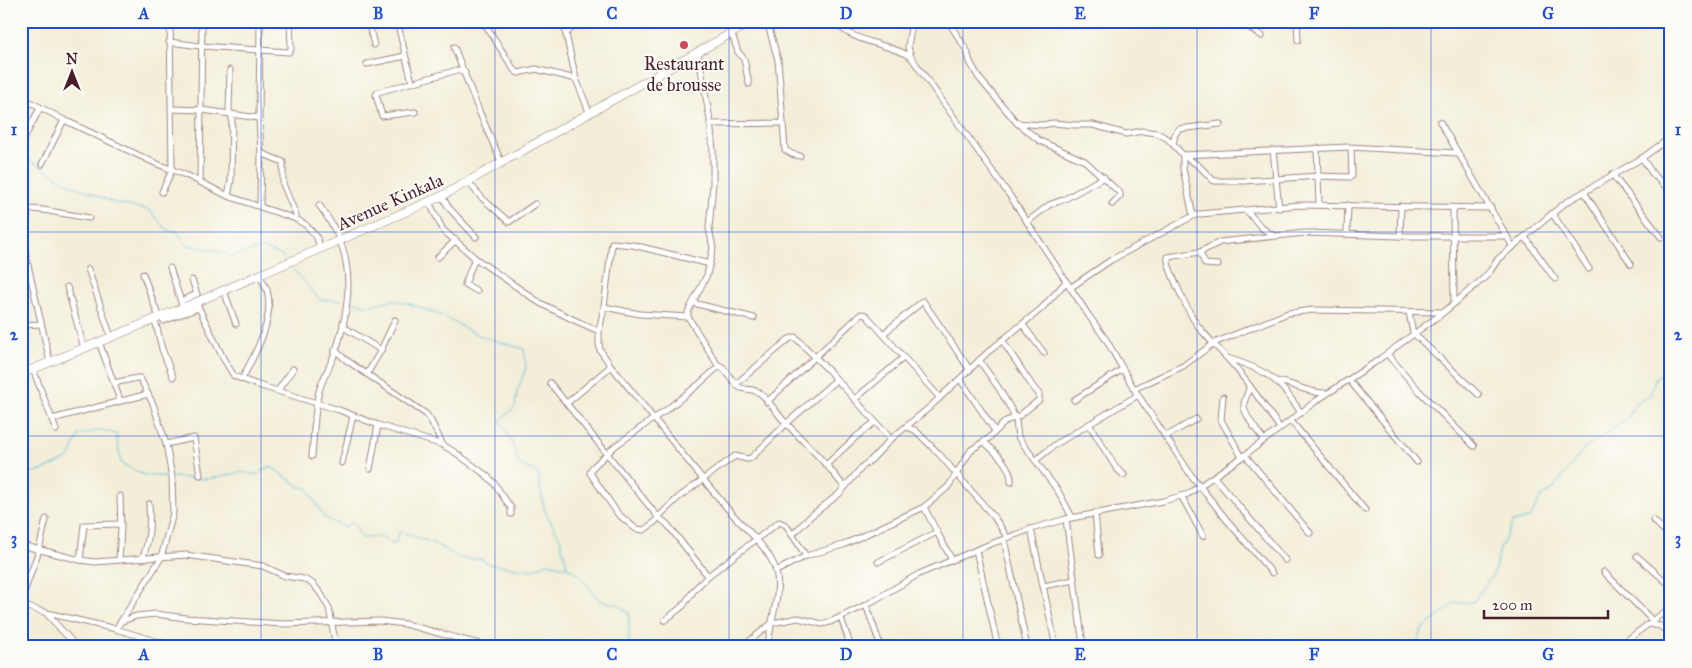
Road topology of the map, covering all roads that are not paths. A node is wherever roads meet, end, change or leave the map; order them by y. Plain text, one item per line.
1 (170, 21) edge
2 (202, 21) edge
3 (260, 21) edge
4 (290, 21) edge
5 (368, 21) edge
6 (397, 21) edge
7 (484, 21) edge
8 (562, 21) edge
9 (578, 21) edge
10 (753, 21) edge
11 (767, 21) edge
12 (834, 21) edge
13 (912, 21) edge
14 (948, 21) edge
15 (1246, 21) edge
16 (1297, 21) edge
17 (566, 34) junction
18 (732, 34) junction
19 (1262, 36) dead end
20 (1298, 40) dead end
21 (169, 42) junction
22 (374, 45) dead end
23 (201, 46) junction
24 (454, 47) dead end
25 (260, 50) junction
26 (698, 52) junction
27 (405, 56) junction
28 (911, 57) junction
29 (367, 64) dead end
30 (230, 70) dead end
31 (465, 73) junction
32 (576, 79) junction
33 (412, 82) junction
34 (749, 84) dead end
35 (21, 97) edge
36 (40, 108) junction
37 (171, 109) junction
38 (202, 110) junction
39 (416, 112) dead end
40 (231, 113) junction
41 (590, 114) junction
42 (259, 118) junction
43 (64, 120) junction
44 (1440, 122) dead end
45 (783, 123) junction
46 (1017, 123) junction
47 (710, 124) junction
48 (1220, 124) dead end
49 (1670, 139) edge
50 (21, 144) edge
51 (1173, 144) junction
52 (1317, 148) junction
53 (1351, 148) junction
54 (1273, 150) junction
55 (261, 153) junction
56 (1458, 153) junction
57 (1183, 155) junction
58 (800, 156) dead end
59 (1642, 158) junction
60 (42, 164) dead end
61 (502, 164) junction
62 (172, 170) junction
63 (1612, 174) junction
64 (1318, 176) junction
65 (1104, 177) junction
66 (1276, 179) junction
67 (200, 182) junction
68 (468, 182) junction
69 (162, 192) dead end
70 (1584, 192) junction
71 (1671, 192) edge
72 (228, 196) junction
73 (442, 196) junction
74 (429, 202) junction
75 (534, 204) dead end
76 (1112, 204) dead end
77 (319, 205) dead end
78 (1319, 205) junction
79 (260, 206) junction
80 (1348, 206) junction
81 (1401, 206) junction
82 (21, 207) edge
83 (1279, 208) junction
84 (1453, 208) junction
85 (1490, 208) junction
86 (28, 209) junction
87 (1266, 209) junction
88 (1247, 211) junction
89 (1552, 213) junction
90 (1193, 216) junction
91 (89, 218) dead end
92 (296, 219) junction
93 (1027, 222) junction
94 (1258, 222) junction
95 (1347, 233) junction
96 (23, 234) edge
97 (1274, 236) junction
98 (1400, 236) junction
99 (1452, 236) junction
100 (1507, 236) junction
101 (1661, 236) dead end
102 (476, 237) dead end
103 (1525, 237) junction
104 (456, 240) junction
105 (340, 241) junction
106 (1513, 247) junction
107 (322, 249) junction
108 (1200, 252) junction
109 (438, 257) dead end
110 (475, 258) junction
111 (710, 264) junction
112 (1631, 264) dead end
113 (1218, 265) dead end
114 (170, 268) dead end
115 (88, 269) dead end
116 (1589, 269) dead end
117 (143, 274) dead end
118 (260, 276) junction
119 (1555, 279) dead end
120 (192, 280) dead end
121 (1066, 282) junction
122 (66, 287) dead end
123 (1070, 288) junction
124 (224, 291) junction
125 (477, 291) dead end
126 (194, 303) junction
127 (692, 303) junction
128 (1454, 303) junction
129 (604, 307) junction
130 (180, 308) junction
131 (1408, 312) junction
132 (1444, 312) junction
133 (688, 317) junction
134 (754, 318) dead end
135 (159, 320) junction
136 (395, 320) dead end
137 (343, 322) junction
138 (21, 324) edge
139 (41, 324) junction
140 (236, 324) dead end
141 (1023, 325) junction
142 (599, 331) junction
143 (1413, 333) junction
144 (883, 334) junction
145 (111, 337) junction
146 (1002, 340) junction
147 (99, 342) junction
148 (1214, 343) junction
149 (84, 348) junction
150 (335, 350) junction
151 (381, 350) junction
152 (1044, 354) dead end
153 (1387, 354) junction
154 (816, 358) junction
155 (903, 358) junction
156 (1227, 358) junction
157 (980, 360) junction
158 (50, 362) junction
159 (611, 366) junction
160 (719, 367) junction
161 (33, 369) junction
162 (293, 369) dead end
163 (1123, 369) junction
164 (970, 370) junction
165 (21, 374) edge
166 (367, 374) junction
167 (173, 377) dead end
168 (242, 379) junction
169 (960, 379) junction
170 (836, 380) junction
171 (1349, 380) junction
172 (1276, 381) junction
173 (114, 383) junction
174 (550, 384) dead end
175 (736, 384) junction
176 (1249, 386) junction
177 (278, 390) junction
178 (1136, 392) junction
179 (148, 394) junction
180 (1328, 394) junction
181 (1478, 395) dead end
182 (1223, 397) dead end
183 (940, 398) junction
184 (855, 399) junction
185 (120, 400) junction
186 (1074, 400) dead end
187 (316, 402) junction
188 (767, 402) junction
189 (567, 403) junction
190 (1301, 413) junction
191 (353, 416) junction
192 (1014, 416) junction
193 (654, 418) junction
194 (52, 419) junction
195 (1196, 419) dead end
196 (1291, 420) junction
197 (875, 422) junction
198 (786, 423) junction
199 (1089, 424) junction
200 (378, 425) junction
201 (906, 427) junction
202 (1280, 428) junction
203 (56, 430) dead end
204 (995, 432) junction
205 (1165, 437) junction
206 (891, 439) junction
207 (1264, 440) junction
208 (984, 442) junction
209 (166, 444) junction
210 (443, 446) junction
211 (1474, 446) dead end
212 (607, 452) junction
213 (312, 456) dead end
214 (1244, 456) junction
215 (1036, 460) junction
216 (1417, 462) dead end
217 (342, 463) dead end
218 (826, 465) junction
219 (370, 469) dead end
220 (956, 474) junction
221 (200, 475) dead end
222 (1124, 475) dead end
223 (1214, 477) junction
224 (703, 480) junction
225 (1011, 482) dead end
226 (845, 487) junction
227 (1199, 487) junction
228 (120, 496) dead end
229 (1182, 497) junction
230 (149, 504) dead end
231 (924, 507) junction
232 (1365, 510) dead end
233 (1095, 513) junction
234 (511, 514) dead end
235 (658, 517) junction
236 (1072, 517) junction
237 (46, 518) dead end
238 (1066, 519) junction
239 (1653, 520) dead end
240 (121, 524) junction
241 (1031, 529) junction
242 (937, 532) junction
243 (1310, 533) dead end
244 (792, 535) junction
245 (1203, 536) dead end
246 (1671, 537) edge
247 (1006, 538) junction
248 (755, 539) junction
249 (21, 544) edge
250 (39, 550) junction
251 (976, 550) junction
252 (1099, 555) dead end
253 (806, 556) junction
254 (1636, 556) dead end
255 (161, 558) junction
256 (119, 559) junction
257 (142, 559) junction
258 (80, 560) junction
259 (952, 560) junction
260 (1285, 560) dead end
261 (878, 562) dead end
262 (776, 571) junction
263 (1604, 572) dead end
264 (1272, 573) dead end
265 (708, 576) junction
266 (1074, 580) junction
267 (1043, 586) junction
268 (1671, 586) edge
269 (21, 601) edge
270 (21, 605) edge
271 (866, 605) junction
272 (1671, 607) edge
273 (47, 613) junction
274 (1662, 614) junction
275 (841, 618) junction
276 (665, 620) dead end
277 (331, 621) junction
278 (120, 622) junction
279 (772, 623) junction
280 (1651, 623) junction
281 (1660, 626) junction
282 (116, 629) junction
283 (1671, 635) edge
284 (163, 645) edge
285 (1083, 645) dead end
286 (76, 647) edge
287 (184, 647) edge
288 (336, 647) edge
289 (490, 647) edge
290 (742, 647) edge
291 (768, 647) edge
292 (851, 647) edge
293 (880, 647) edge
294 (998, 647) edge
295 (1027, 647) edge
296 (1056, 647) edge
297 (1618, 647) edge

1 - 21 street
2 - 23 street
3 - 25 street
4 - 25 street
5 - 22 street
6 - 27 street
7 - 32 street
8 - 17 street
9 - 17 street
10 - 18 main road, Avenue Kinkala
11 - 45 street
12 - 28 street
13 - 28 street
14 - 46 street
15 - 19 street
16 - 20 street
17 - 32 street
18 - 26 main road, Avenue Kinkala
18 - 34 street
21 - 23 street
21 - 37 street
23 - 25 street
23 - 38 street
24 - 31 street
25 - 42 street
26 - 41 main road, Avenue Kinkala
26 - 47 street
27 - 29 street
27 - 33 street
28 - 93 street
30 - 40 street
31 - 33 street
31 - 61 street
32 - 41 street
33 - 39 street
35 - 36 street
36 - 43 street
36 - 50 street
37 - 38 street
37 - 62 street
38 - 40 street
38 - 67 street
40 - 42 street
40 - 72 street
41 - 61 main road, Avenue Kinkala
42 - 55 street
43 - 60 street
43 - 62 street
44 - 56 street
45 - 47 street
45 - 58 street
46 - 51 street
46 - 65 street
47 - 111 street
48 - 51 street
49 - 59 street
51 - 57 street
52 - 53 street
52 - 54 street
52 - 64 street
53 - 56 street
53 - 64 street
54 - 57 street
54 - 66 street
55 - 79 street
55 - 92 street
56 - 85 street
57 - 66 street
57 - 90 street
59 - 63 street
59 - 71 street
61 - 68 main road, Avenue Kinkala
62 - 67 street
62 - 69 street
63 - 70 street
63 - 101 street
64 - 66 street
64 - 78 street
65 - 76 street
65 - 93 street
66 - 83 street
67 - 72 street
68 - 73 main road, Avenue Kinkala
68 - 75 street
70 - 89 street
70 - 112 street
72 - 79 street
73 - 74 main road, Avenue Kinkala
73 - 102 street
74 - 104 street
74 - 105 main road, Avenue Kinkala
77 - 105 street
78 - 80 street
78 - 83 street
79 - 92 street
80 - 81 street
80 - 95 street
81 - 84 street
81 - 98 street
82 - 86 street
83 - 87 street
84 - 85 street
84 - 99 street
85 - 100 street
86 - 91 street
86 - 96 street
87 - 88 street
87 - 94 street
88 - 90 street
88 - 94 street
89 - 103 street
89 - 116 street
90 - 123 street
92 - 107 street
93 - 121 street
94 - 97 street
95 - 97 street
95 - 98 street
96 - 139 street
97 - 108 street
98 - 99 street
99 - 100 street
99 - 128 street
100 - 106 street
103 - 106 street
103 - 119 street
104 - 109 street
104 - 110 street
105 - 107 main road, Avenue Kinkala
105 - 137 street
106 - 128 street
107 - 118 main road, Avenue Kinkala
108 - 113 street
108 - 148 street
110 - 125 street
110 - 142 street
111 - 127 street
111 - 129 street
114 - 130 street
115 - 145 street
117 - 135 street
118 - 124 main road, Avenue Kinkala
118 - 168 street
120 - 126 street
121 - 123 street
121 - 141 street
122 - 149 street
123 - 163 street
124 - 126 main road, Avenue Kinkala
124 - 140 street
126 - 130 main road, Avenue Kinkala
126 - 168 street
127 - 133 street
127 - 134 street
128 - 132 street
129 - 133 street
129 - 142 street
130 - 135 main road, Avenue Kinkala
131 - 132 street
131 - 143 street
131 - 148 street
132 - 143 street
133 - 160 street
135 - 145 main road, Avenue Kinkala
135 - 167 street
136 - 151 street
137 - 150 street
137 - 151 street
138 - 139 street
139 - 158 street
141 - 146 street
141 - 152 street
142 - 159 street
143 - 153 street
143 - 181 street
144 - 154 street
144 - 155 street
144 - 164 street
145 - 147 main road, Avenue Kinkala
146 - 157 street
146 - 192 street
147 - 149 main road, Avenue Kinkala
147 - 173 street
148 - 156 street
148 - 178 street
149 - 158 main road, Avenue Kinkala
150 - 166 street
150 - 187 street
151 - 166 street
153 - 171 street
153 - 211 street
154 - 170 street
154 - 175 street
154 - 188 street
155 - 183 street
155 - 184 street
156 - 172 street
156 - 176 street
157 - 164 street
157 - 192 street
158 - 161 main road, Avenue Kinkala
159 - 189 street
159 - 193 street
160 - 175 street
160 - 193 street
161 - 165 main road, Avenue Kinkala
161 - 194 street
162 - 177 street
163 - 178 street
163 - 186 street
164 - 169 street
166 - 210 street
168 - 177 street
169 - 183 street
169 - 204 street
170 - 184 street
170 - 198 street
171 - 180 street
171 - 216 street
172 - 180 street
172 - 190 street
173 - 179 street
173 - 185 street
174 - 189 street
175 - 188 street
176 - 202 street
176 - 207 street
177 - 187 street
178 - 199 street
178 - 205 street
179 - 185 street
179 - 209 street
180 - 190 street
182 - 214 street
183 - 201 street
184 - 197 street
185 - 194 street
187 - 191 street
187 - 213 street
188 - 198 street
189 - 212 street
190 - 196 street
191 - 200 street
191 - 217 street
192 - 204 street
192 - 215 street
193 - 212 street
193 - 224 street
194 - 203 street
195 - 205 street
196 - 202 street
196 - 232 street
197 - 206 street
197 - 218 street
198 - 218 street
198 - 224 street
199 - 215 street
199 - 222 street
200 - 210 street
200 - 219 street
201 - 206 street
201 - 220 street
202 - 207 street
204 - 208 street
205 - 227 street
206 - 226 street
207 - 214 street
208 - 220 street
208 - 225 street
209 - 221 street
209 - 255 street
210 - 234 street
212 - 235 street
212 - 235 street
214 - 223 street
214 - 243 street
215 - 236 street
218 - 226 street
220 - 231 street
220 - 247 street
223 - 227 street
223 - 260 street
224 - 235 street
224 - 248 street
226 - 244 street
227 - 229 street
227 - 264 street
228 - 240 street
229 - 233 street
229 - 245 street
230 - 257 street
231 - 242 street
231 - 253 street
233 - 236 street
233 - 252 street
235 - 265 street
236 - 238 street
237 - 250 street
238 - 241 street
238 - 266 street
239 - 246 street
240 - 256 street
240 - 258 street
241 - 247 street
241 - 267 street
242 - 259 street
242 - 261 street
244 - 248 street
244 - 253 street
247 - 251 street
247 - 295 street
248 - 262 street
248 - 265 street
249 - 250 street
250 - 258 street
250 - 269 street
251 - 259 street
251 - 294 street
253 - 262 street
254 - 268 street
255 - 257 street
255 - 277 street
255 - 278 street
256 - 257 street
256 - 258 street
259 - 271 street
262 - 279 street
263 - 280 street
265 - 276 street
266 - 267 street
266 - 285 street
267 - 296 street
270 - 273 street
271 - 275 street
271 - 293 street
272 - 274 street
273 - 282 street
273 - 286 street
274 - 280 street
274 - 281 street
275 - 279 street
275 - 292 street
277 - 278 street
277 - 288 street
277 - 289 street
278 - 282 street
279 - 290 street
279 - 291 street
280 - 281 street
280 - 297 street
281 - 283 street
282 - 284 street
284 - 287 street

